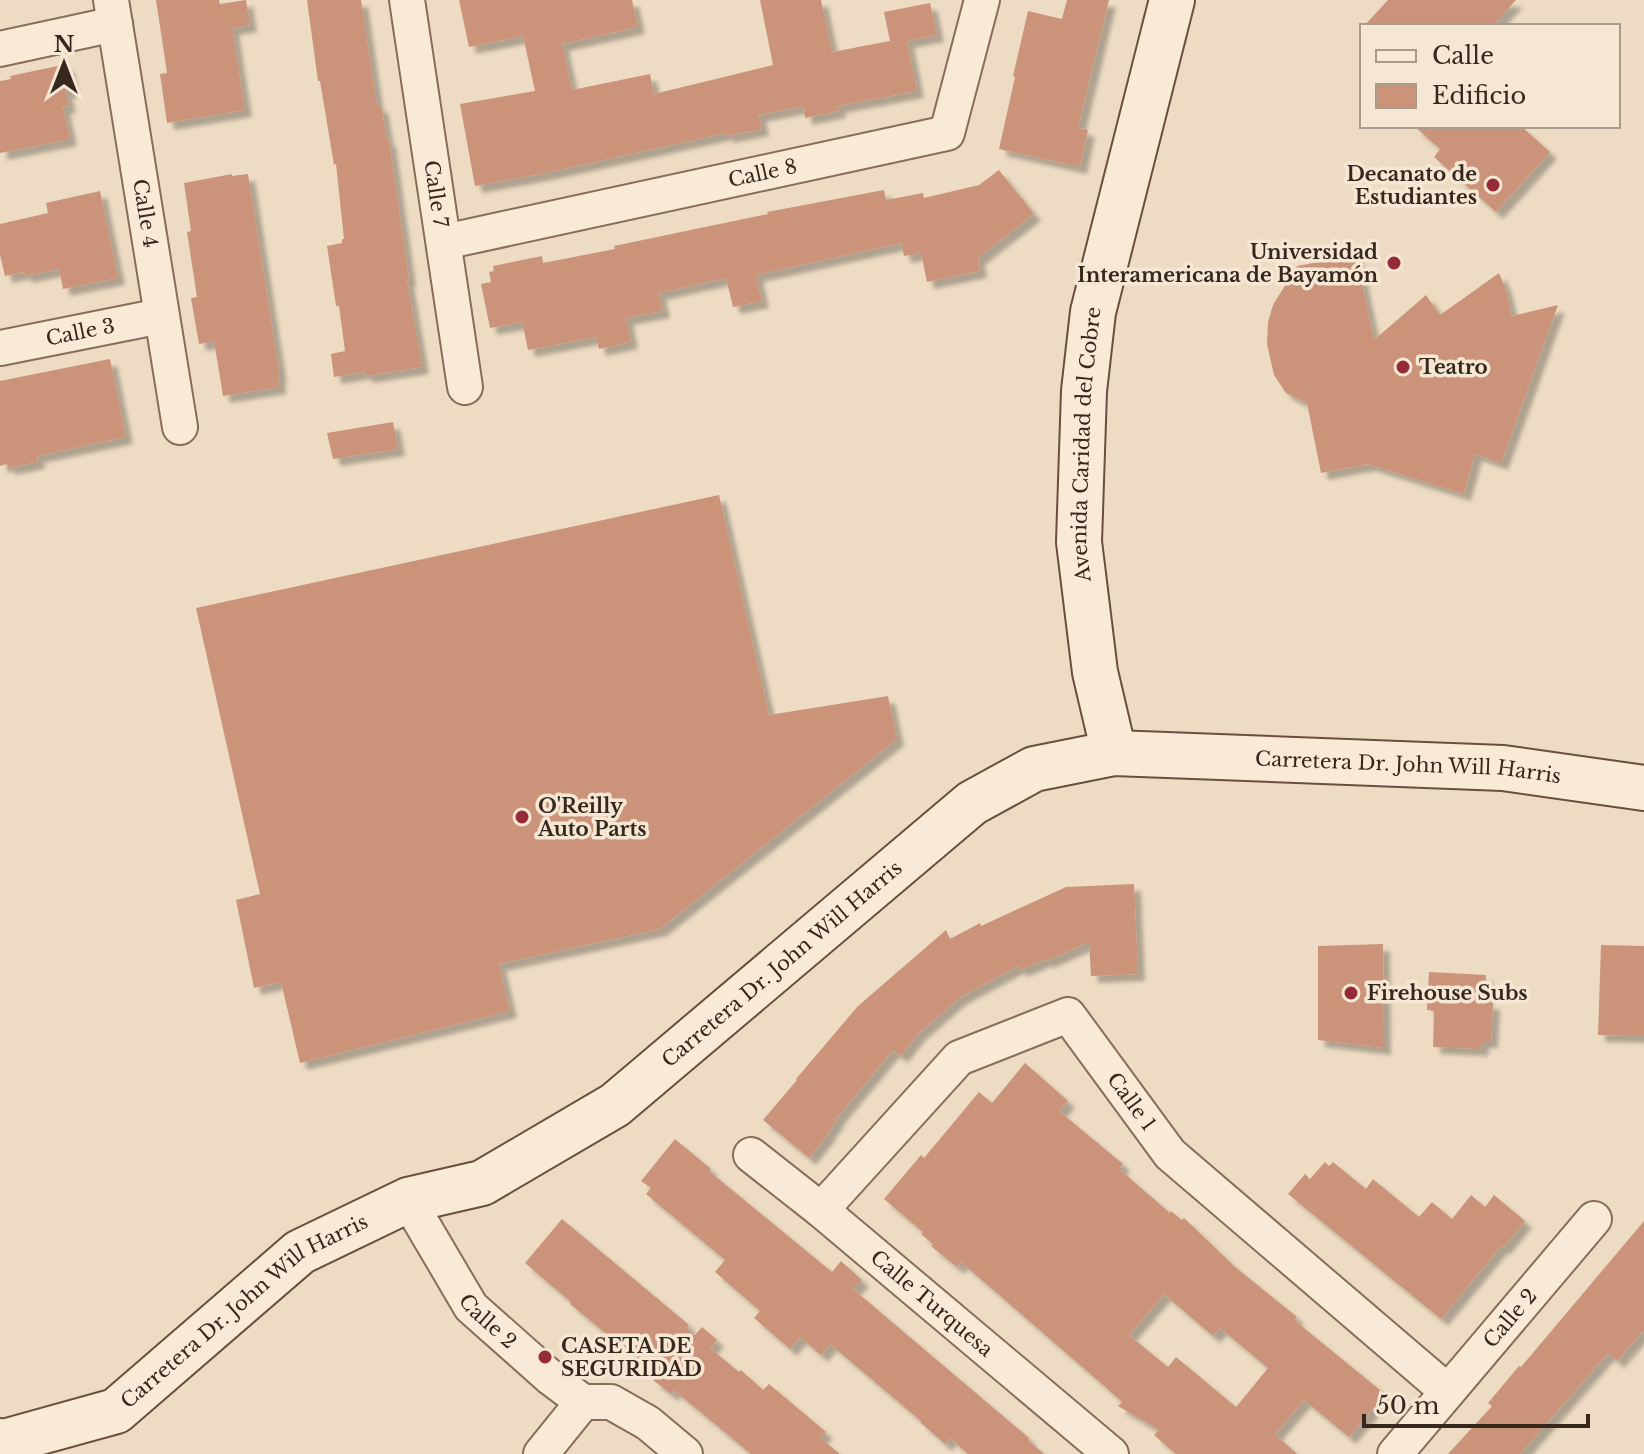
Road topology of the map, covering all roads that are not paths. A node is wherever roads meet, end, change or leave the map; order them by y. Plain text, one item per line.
1 (407, 0) edge
2 (982, 0) edge
3 (1172, 0) edge
4 (113, 12) edge
5 (0, 49) edge
6 (444, 242) junction
7 (161, 316) junction
8 (0, 348) edge
9 (465, 387) dead end
10 (180, 427) dead end
11 (1114, 753) junction
12 (1644, 788) edge
13 (751, 1155) dead end
14 (408, 1200) junction
15 (821, 1210) junction
16 (1594, 1219) dead end
17 (1447, 1391) junction
18 (583, 1402) junction
19 (0, 1441) edge
20 (541, 1454) edge
21 (685, 1454) edge
22 (1111, 1454) edge
23 (1395, 1454) edge

1 - 6 street, Calle 7
2 - 6 street, Calle 8
3 - 11 street, Avenida Caridad del Cobre
4 - 5 street
4 - 7 street, Calle 4
6 - 9 street, Calle 7
7 - 8 street, Calle 3
7 - 10 street, Calle 4
11 - 12 street, Carretera Dr. John Will Harris
11 - 14 street, Carretera Dr. John Will Harris
13 - 15 street, Calle Turquesa
14 - 18 street, Calle 2
14 - 19 street, Carretera Dr. John Will Harris
15 - 17 street, Calle 1
15 - 22 street, Calle Turquesa
16 - 17 street, Calle 2
17 - 23 street, Calle 2
18 - 20 street
18 - 21 street, Calle 2

